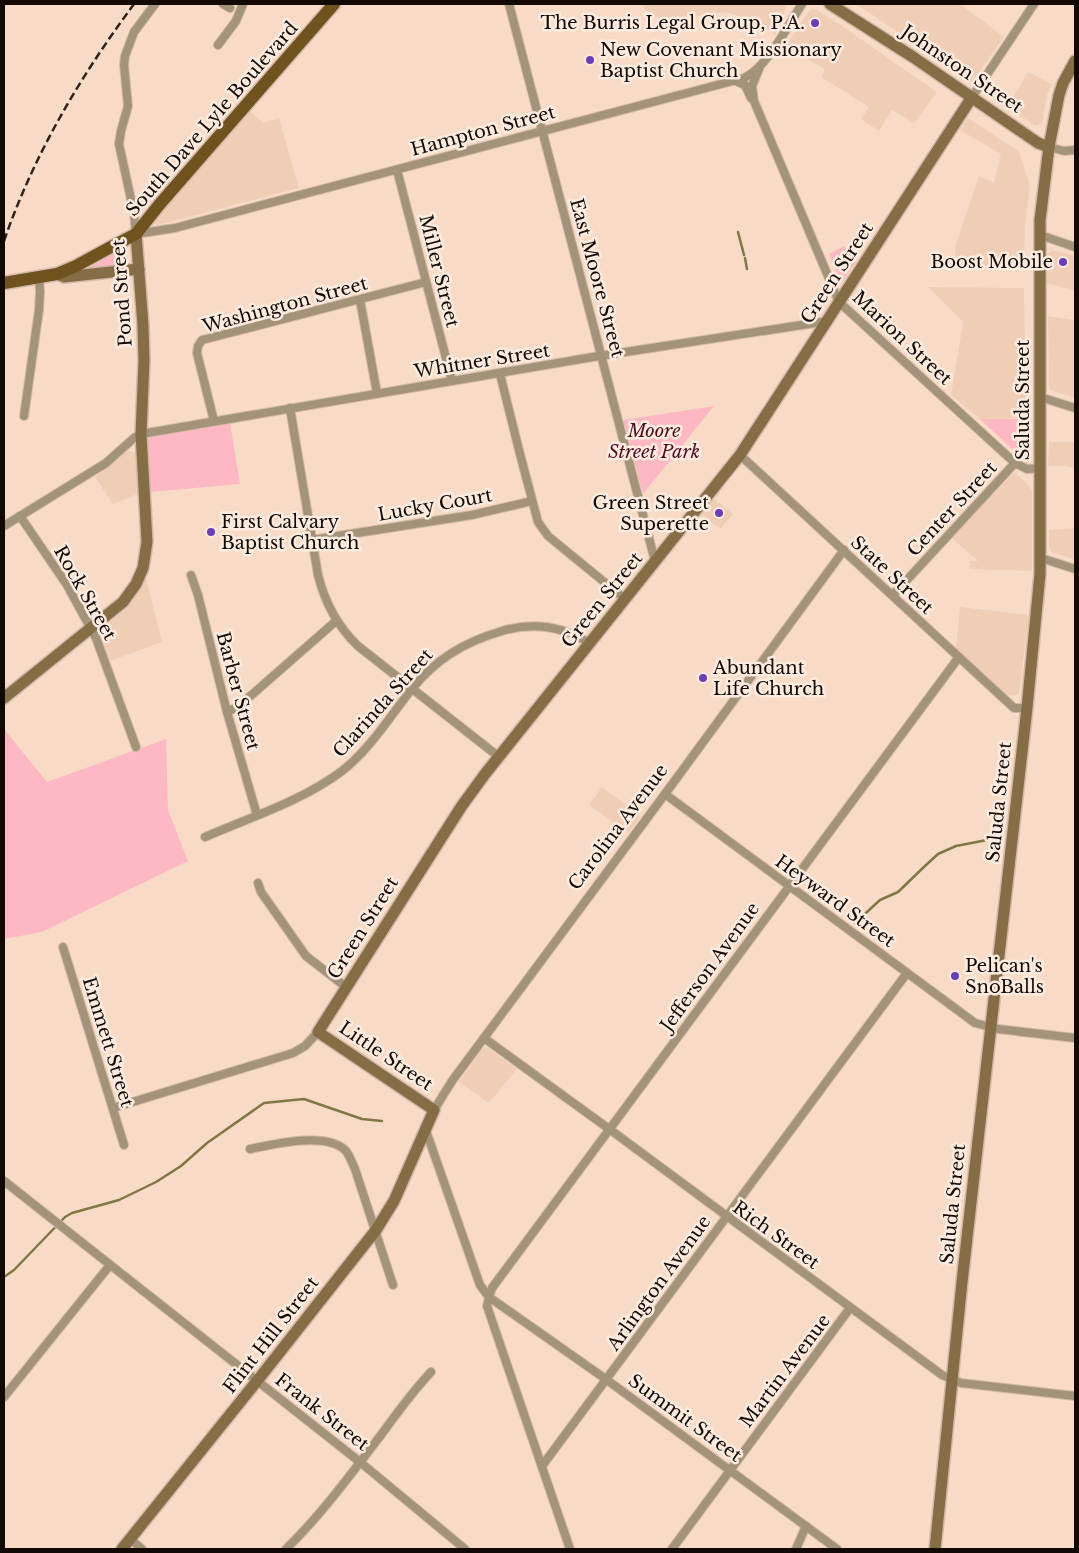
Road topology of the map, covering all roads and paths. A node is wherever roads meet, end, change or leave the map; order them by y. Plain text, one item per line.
1 (155, 4) edge
2 (243, 4) edge
3 (334, 4) edge
4 (509, 4) edge
5 (802, 4) edge
6 (830, 4) edge
7 (1034, 4) edge
8 (218, 46) dead end
9 (1074, 67) edge
10 (760, 68) junction
11 (736, 81) junction
12 (972, 97) junction
13 (754, 101) junction
14 (543, 131) junction
15 (1049, 147) junction
16 (1075, 150) edge
17 (397, 170) junction
18 (136, 234) junction
19 (1040, 235) junction
20 (1075, 246) edge
21 (138, 269) junction
22 (56, 274) junction
23 (39, 278) junction
24 (426, 282) junction
25 (4, 283) edge
26 (360, 300) junction
27 (839, 302) junction
28 (828, 321) junction
29 (602, 356) junction
30 (500, 374) junction
31 (452, 381) junction
32 (377, 393) junction
33 (1040, 396) junction
34 (290, 408) junction
35 (1075, 408) edge
36 (24, 416) dead end
37 (214, 421) junction
38 (141, 434) junction
39 (740, 455) junction
40 (1015, 463) junction
41 (1041, 468) junction
42 (532, 501) junction
43 (20, 516) junction
44 (4, 526) edge
45 (312, 540) junction
46 (844, 550) junction
47 (1041, 558) junction
48 (655, 561) junction
49 (1075, 569) edge
50 (191, 575) dead end
51 (893, 595) junction
52 (624, 600) junction
53 (336, 620) junction
54 (90, 629) junction
55 (589, 643) junction
56 (959, 657) junction
57 (412, 689) junction
58 (4, 698) edge
59 (1027, 708) junction
60 (226, 712) junction
61 (136, 747) dead end
62 (499, 756) junction
63 (665, 794) junction
64 (257, 815) junction
65 (205, 837) dead end
66 (258, 882) dead end
67 (789, 886) junction
68 (63, 947) dead end
69 (907, 973) junction
70 (346, 988) junction
71 (991, 1028) junction
72 (318, 1032) junction
73 (484, 1038) junction
74 (1075, 1038) edge
75 (113, 1108) junction
76 (434, 1110) junction
77 (425, 1128) junction
78 (610, 1129) junction
79 (124, 1145) dead end
80 (250, 1149) dead end
81 (4, 1181) edge
82 (726, 1216) junction
83 (376, 1230) junction
84 (110, 1265) junction
85 (393, 1285) dead end
86 (489, 1297) junction
87 (850, 1308) junction
88 (431, 1372) dead end
89 (257, 1380) junction
90 (607, 1380) junction
91 (952, 1380) junction
92 (1075, 1396) edge
93 (4, 1397) edge
94 (360, 1462) junction
95 (542, 1466) junction
96 (730, 1470) junction
97 (806, 1526) junction
98 (130, 1539) junction
99 (122, 1549) edge
100 (142, 1549) edge
101 (286, 1549) edge
102 (466, 1549) edge
103 (570, 1549) edge
104 (672, 1549) edge
105 (796, 1549) edge
106 (836, 1549) edge
107 (935, 1549) edge

1 - 18 street, Pond Street
2 - 8 street
3 - 18 main road, South Dave Lyle Boulevard
4 - 14 street, East Moore Street
5 - 10 street, Hampton Street
6 - 12 street, Johnston Street
7 - 12 street, Green Street
9 - 15 street, Saluda Street
10 - 11 street, Hampton Street
10 - 13 street, Marion Street
11 - 13 street, Marion Street
11 - 14 street, Hampton Street
12 - 15 street, Johnston Street
12 - 27 street, Green Street
13 - 27 street, Marion Street
14 - 17 street, Hampton Street
14 - 29 street, East Moore Street
15 - 16 street
15 - 19 street, Saluda Street
17 - 18 street, Hampton Street
17 - 24 street, Miller Street
18 - 21 street, Pond Street
18 - 22 main road, South Dave Lyle Boulevard
19 - 20 street
19 - 33 street, Saluda Street
21 - 22 street
21 - 38 street, Pond Street
22 - 23 main road, South Dave Lyle Boulevard
23 - 25 main road, South Dave Lyle Boulevard
23 - 36 street
24 - 26 street, Washington Street
24 - 31 street, Miller Street
26 - 32 street
26 - 37 street, Washington Street
27 - 28 street, Green Street
27 - 40 street, Marion Street
28 - 29 street, Whitner Street
28 - 39 street, Green Street
29 - 30 street, Whitner Street
29 - 48 street, East Moore Street
30 - 31 street, Whitner Street
30 - 42 street
31 - 32 street, Whitner Street
32 - 34 street, Whitner Street
33 - 35 street
33 - 41 street, Saluda Street
34 - 37 street, Whitner Street
34 - 45 street
37 - 38 street, Whitner Street
38 - 43 street
38 - 54 street, Pond Street
39 - 46 street, State Street
39 - 48 street, Green Street
40 - 41 street, Center Street
40 - 51 street, Center Street
41 - 47 street, Saluda Street
42 - 45 street, Lucky Court
42 - 52 street
43 - 44 street
43 - 54 street, Rock Street
45 - 53 street
46 - 51 street, State Street
46 - 63 street, Carolina Avenue
47 - 49 street
47 - 59 street, Saluda Street
48 - 52 street, Green Street
50 - 60 street, Barber Street
51 - 56 street, State Street
52 - 55 street, Green Street
53 - 57 street
53 - 60 street
54 - 58 street, Pond Street
54 - 61 street, Rock Street
55 - 57 street, Clarinda Street
55 - 62 street, Green Street
56 - 59 street, State Street
56 - 67 street, Jefferson Avenue
57 - 62 street
57 - 64 street, Clarinda Street
59 - 71 street, Saluda Street
60 - 64 street, Barber Street
62 - 70 street, Green Street
63 - 67 street, Heyward Street
63 - 73 street, Carolina Avenue
64 - 65 street, Clarinda Street
66 - 70 street
67 - 69 street, Heyward Street
67 - 78 street, Jefferson Avenue
68 - 75 street, Emmett Street
69 - 71 street, Heyward Street
69 - 82 street, Arlington Avenue
70 - 72 street, Green Street
71 - 74 street, Heyward Street
71 - 91 street, Saluda Street
72 - 75 street, Green Street
72 - 76 street, Little Street
73 - 76 street, Carolina Avenue
73 - 78 street, Rich Street
75 - 79 street, Emmett Street
76 - 77 street, Carolina Avenue
77 - 83 street, Flint Hill Street
77 - 86 street
78 - 82 street, Rich Street
78 - 86 street, Jefferson Avenue
80 - 83 street
81 - 84 street, Frank Street
82 - 87 street, Rich Street
82 - 90 street, Arlington Avenue
83 - 85 street
83 - 89 street, Flint Hill Street
84 - 89 street, Frank Street
84 - 93 street
86 - 90 street, Summit Street
86 - 95 street
87 - 91 street, Rich Street
87 - 96 street, Martin Avenue
88 - 94 street
89 - 94 street, Frank Street
89 - 98 street, Flint Hill Street
90 - 95 street, Arlington Avenue
90 - 96 street, Summit Street
91 - 92 street, Rich Street
91 - 107 street, Saluda Street
94 - 101 street
94 - 102 street, Frank Street
95 - 103 street
96 - 97 street, Summit Street
96 - 104 street, Martin Avenue
97 - 105 street
97 - 106 street, Summit Street
98 - 99 street, Flint Hill Street
98 - 100 street

